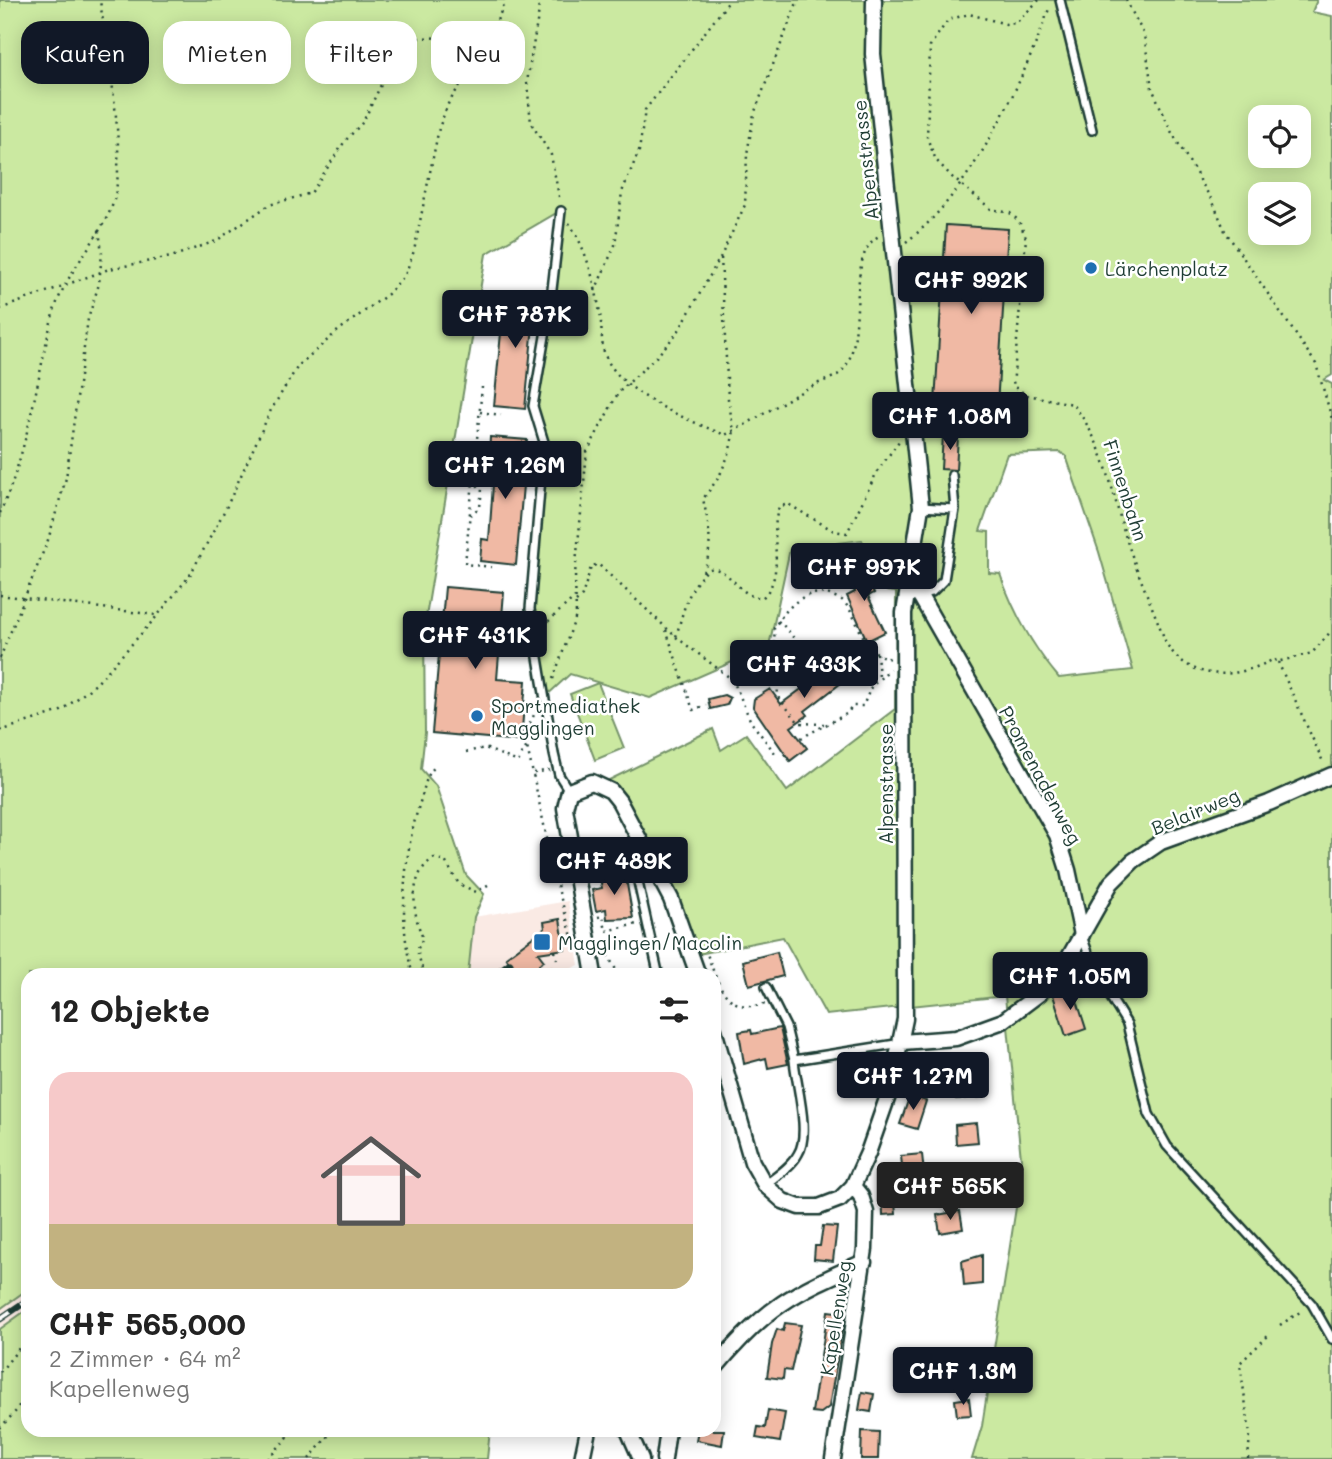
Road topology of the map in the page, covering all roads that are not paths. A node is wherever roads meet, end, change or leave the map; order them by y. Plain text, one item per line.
1 (874, 0) edge
2 (1060, 0) edge
3 (1092, 130) dead end
4 (561, 211) road end
5 (952, 475) dead end
6 (922, 507) junction
7 (955, 509) junction
8 (913, 593) junction
9 (1331, 775) edge
10 (569, 791) junction
11 (645, 848) junction
12 (1076, 908) junction
13 (1093, 910) junction
14 (1082, 935) junction
15 (593, 968) edge
16 (656, 968) edge
17 (696, 968) edge
18 (766, 987) dead end
19 (902, 1042) junction
20 (721, 1054) edge
21 (794, 1060) junction
22 (765, 1185) junction
23 (853, 1186) junction
24 (864, 1262) junction
25 (1332, 1339) edge
26 (721, 1360) edge
27 (587, 1437) edge
28 (631, 1437) edge
29 (667, 1437) edge
30 (582, 1459) edge
31 (641, 1459) edge
32 (664, 1459) edge
33 (833, 1459) edge

1 - 6 street, Alpenstrasse
2 - 3 lane
4 - 10 lane
5 - 7 lane
6 - 7 lane
6 - 8 street, Alpenstrasse
7 - 8 lane
8 - 12 street, Promenadenweg
8 - 19 street, Alpenstrasse
9 - 13 street, Belairweg
10 - 11 street
10 - 15 street
11 - 16 lane
11 - 17 street
12 - 13 street
12 - 14 street, Promenadenweg
13 - 14 street, Belairweg
14 - 19 street, Belairweg
14 - 25 lane, Promenadenweg
18 - 21 lane
19 - 21 lane
19 - 23 street, Alpenstrasse
20 - 22 street
21 - 22 lane
22 - 23 street
23 - 24 street, Kapellenweg
24 - 26 street
24 - 33 street, Kapellenweg
27 - 30 street
28 - 31 street
29 - 32 street

